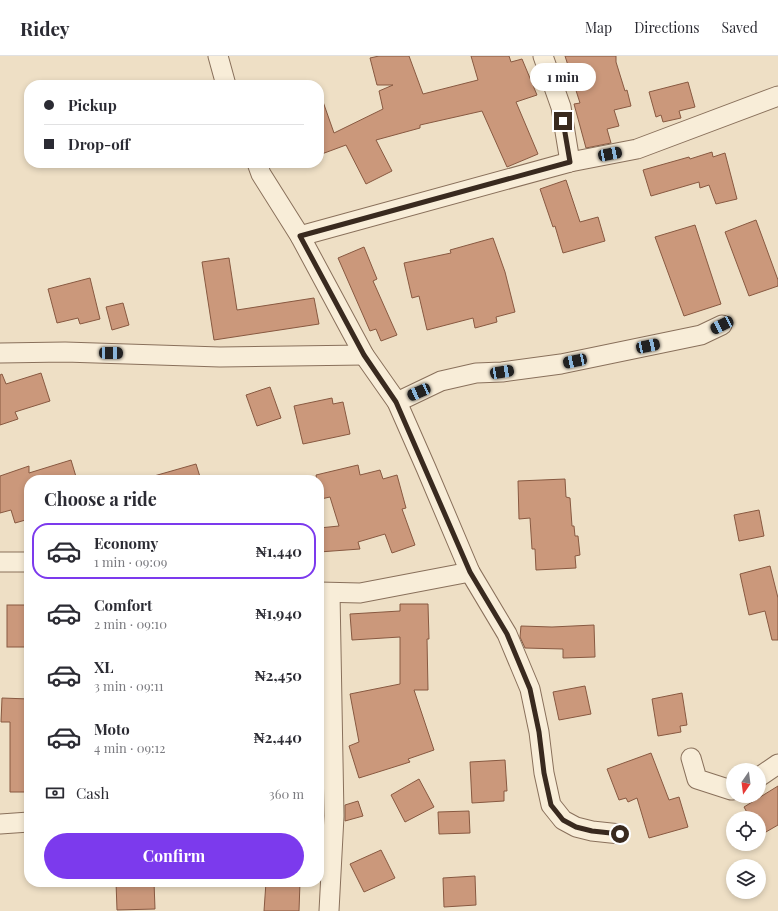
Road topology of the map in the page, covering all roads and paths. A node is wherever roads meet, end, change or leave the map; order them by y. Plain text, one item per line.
1 (218, 56) edge
2 (543, 56) edge
3 (225, 80) edge
4 (778, 96) edge
5 (570, 162) junction
6 (259, 168) edge
7 (300, 236) junction
8 (722, 325) dead end
9 (0, 353) edge
10 (364, 355) junction
11 (396, 402) junction
12 (0, 562) edge
13 (24, 562) edge
14 (470, 572) junction
15 (325, 592) edge
16 (691, 758) dead end
17 (778, 764) edge
18 (766, 772) edge
19 (726, 788) edge
20 (326, 816) edge
21 (24, 822) edge
22 (0, 824) edge
23 (620, 834) dead end
24 (329, 911) edge

1 - 3 street
2 - 5 street
4 - 5 street
5 - 7 street
6 - 7 street
7 - 10 street
8 - 11 street
9 - 10 street
10 - 11 street
11 - 14 street
12 - 13 street
14 - 15 street
14 - 23 street
15 - 20 street
16 - 19 street
17 - 18 street
20 - 24 street
21 - 22 street

